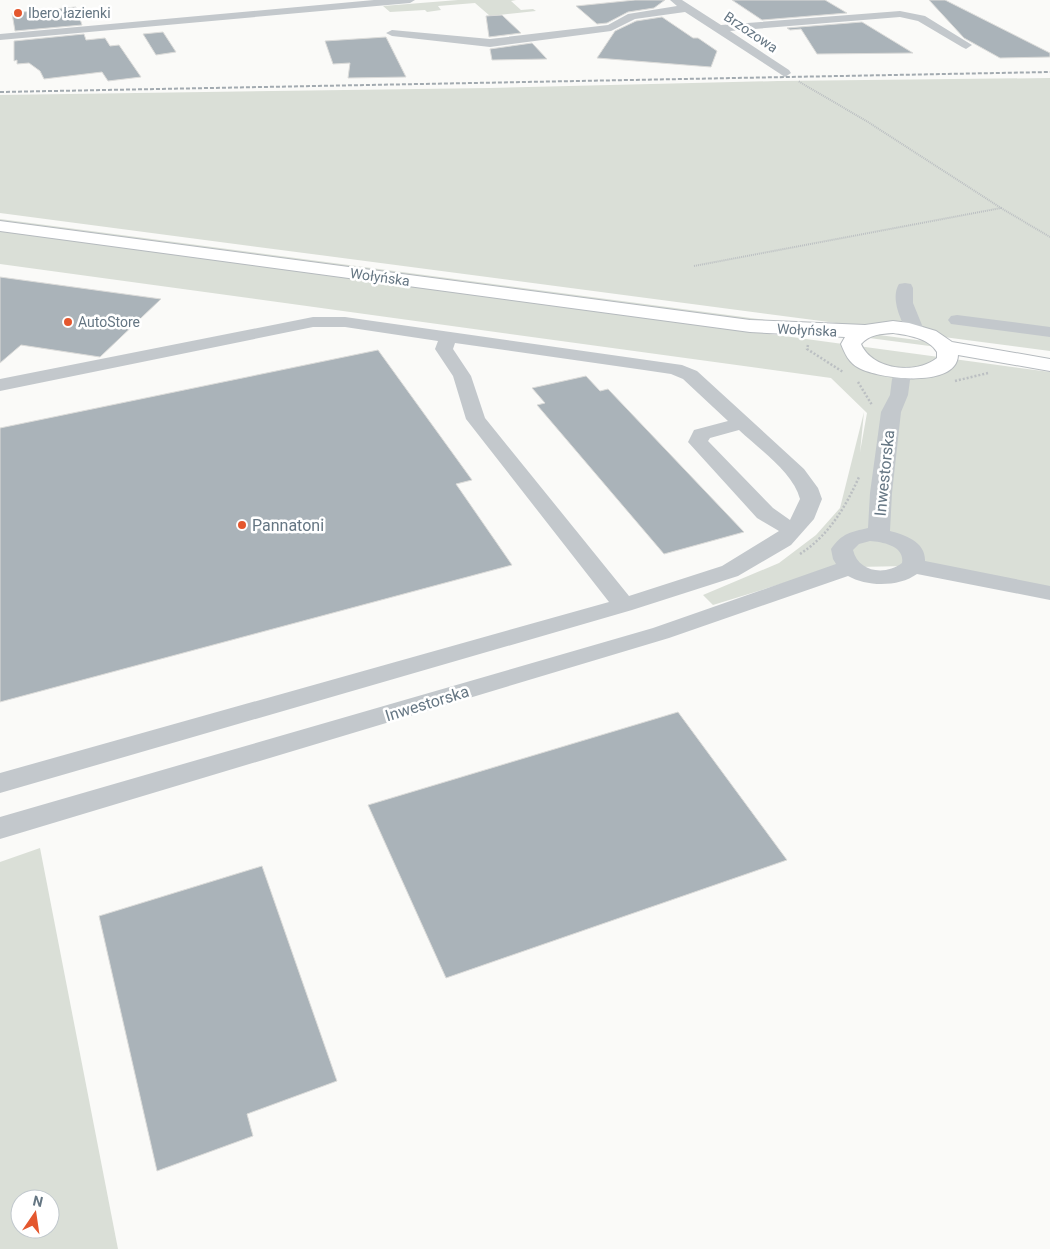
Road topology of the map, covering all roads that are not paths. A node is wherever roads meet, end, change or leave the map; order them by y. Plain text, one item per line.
1 (410, 0) edge
2 (675, 0) edge
3 (688, 8) junction
4 (719, 29) junction
5 (392, 33) dead end
6 (0, 37) edge
7 (966, 45) dead end
8 (790, 76) road end
9 (3, 227) edge
10 (957, 320) dead end
11 (750, 326) junction
12 (886, 327) junction
13 (915, 330) junction
14 (865, 331) junction
15 (1050, 332) edge
16 (448, 337) junction
17 (852, 349) junction
18 (945, 355) junction
19 (1050, 365) edge
20 (881, 369) junction
21 (1050, 370) edge
22 (906, 373) junction
23 (0, 385) edge
24 (890, 412) junction
25 (742, 423) junction
26 (792, 530) junction
27 (879, 535) junction
28 (914, 566) junction
29 (851, 567) junction
30 (1050, 594) edge
31 (624, 605) junction
32 (0, 783) edge
33 (0, 828) edge

1 - 6 street
2 - 3 street, Brzozowa
3 - 4 street, Brzozowa
3 - 5 street
4 - 7 street
4 - 8 street, Brzozowa
9 - 11 main road, Wołyńska
10 - 15 street
11 - 14 main road, Wołyńska
11 - 17 main road, Wołyńska
12 - 13 main road, Wołyńska
12 - 13 street
12 - 14 main road, Wołyńska
13 - 18 main road, Wołyńska
14 - 17 main road
16 - 23 street
16 - 25 street
16 - 31 street
17 - 20 main road
18 - 19 main road
18 - 21 main road
18 - 22 main road
20 - 22 main road
20 - 24 street, Inwestorska
22 - 24 street, Inwestorska
24 - 27 street, Inwestorska
25 - 26 street
25 - 26 lane
26 - 31 street
27 - 28 street
27 - 29 street
28 - 29 street
28 - 30 street
29 - 33 street, Inwestorska
31 - 32 street

